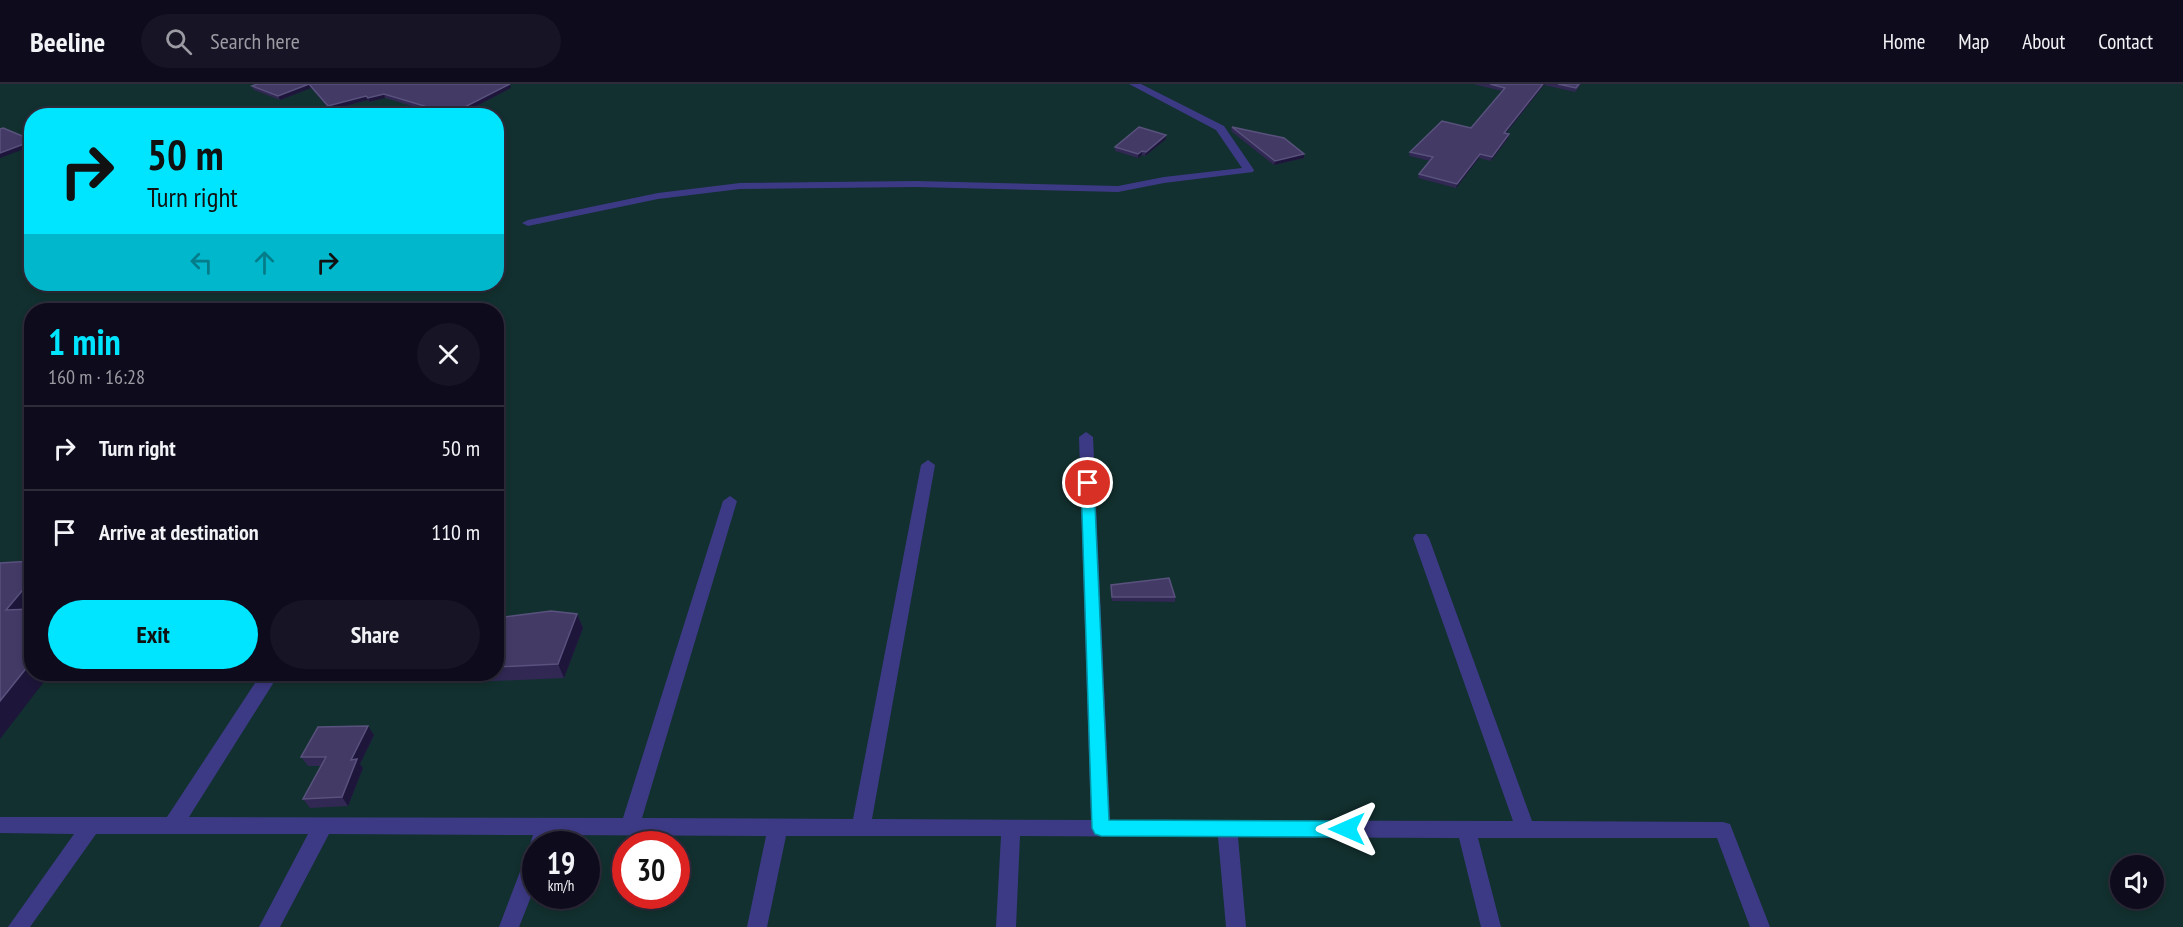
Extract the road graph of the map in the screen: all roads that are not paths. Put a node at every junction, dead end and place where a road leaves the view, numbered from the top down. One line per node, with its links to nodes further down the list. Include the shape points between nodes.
1 (1134, 84): 2 (street, via 1220,128 1249,170 1118,189 915,184 740,186 658,196)
2 (528, 223)
3 (1086, 437): 16 (street)
4 (928, 465): 14 (street)
5 (729, 501): 12 (street)
6 (1421, 538): 19 (street)
7 (266, 681): 10 (street)
8 (0, 825): 9 (street)
9 (91, 825): 10 (street); 23 (street)
10 (173, 825): 11 (street)
11 (323, 826): 21 (street); 24 (street)
12 (630, 827): 13 (street); 20 (street)
13 (778, 827): 14 (street); 26 (street)
14 (861, 827): 15 (street)
15 (1011, 828): 16 (street); 27 (street)
16 (1101, 828): 17 (street)
17 (1227, 828): 18 (street); 28 (street)
18 (1466, 829): 19 (street); 29 (street)
19 (1526, 829): 30 (street, via 1723,830)
20 (586, 831)
21 (522, 834)
22 (522, 893): 25 (street)
23 (18, 927)
24 (269, 927)
25 (509, 927)
26 (757, 927)
27 (1006, 927)
28 (1236, 927)
29 (1491, 927)
30 (1760, 927)

